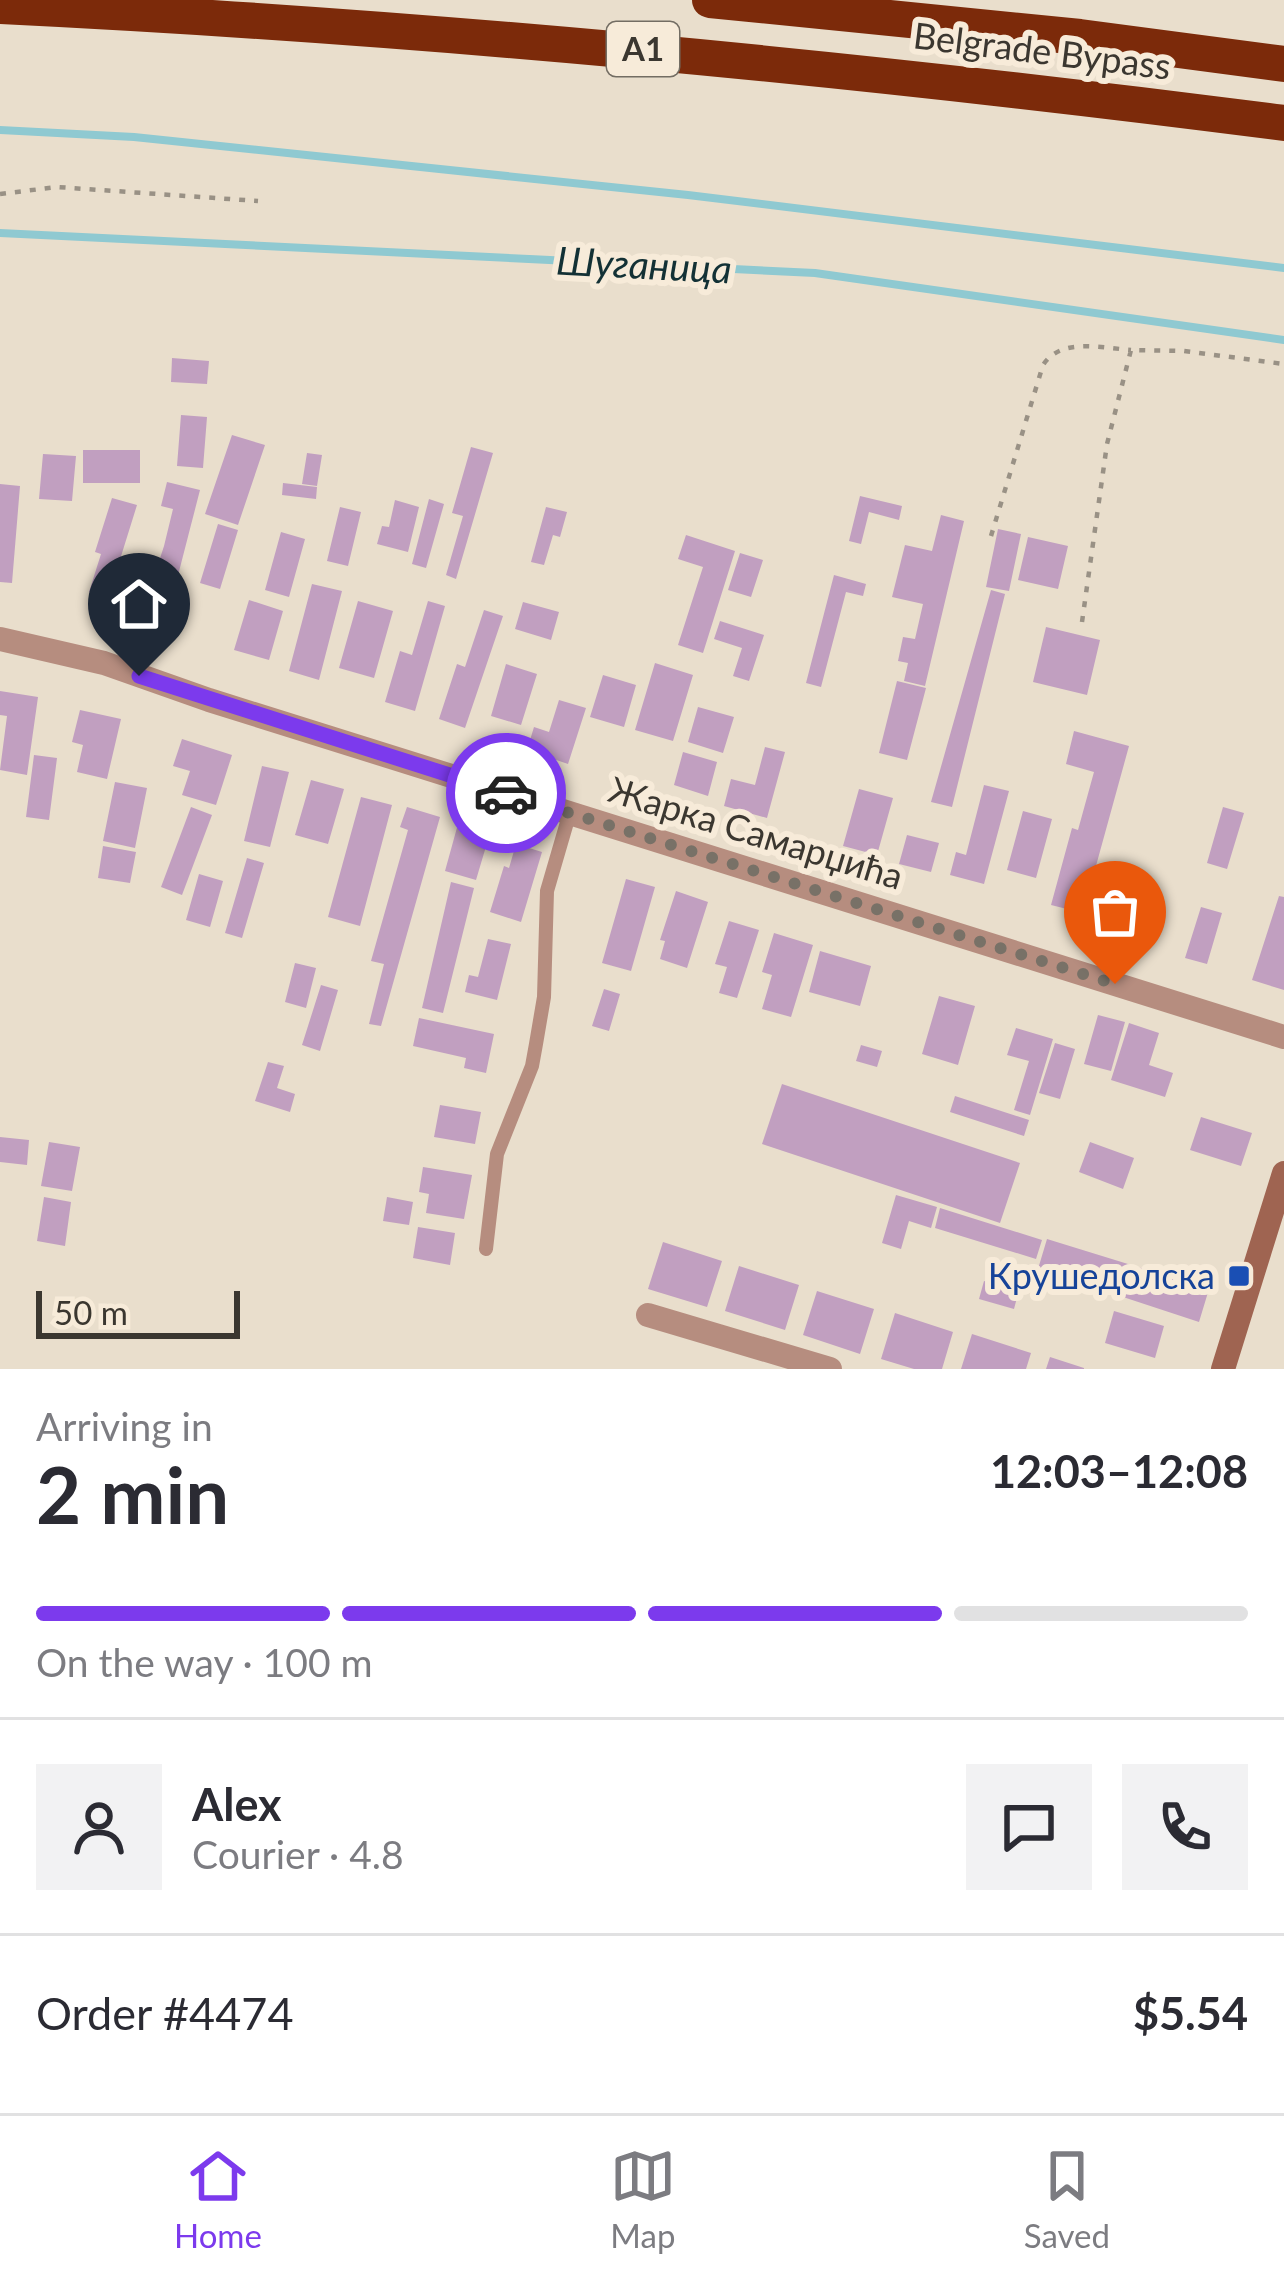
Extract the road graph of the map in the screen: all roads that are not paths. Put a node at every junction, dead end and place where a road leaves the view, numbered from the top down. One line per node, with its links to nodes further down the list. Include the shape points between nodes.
1 (710, 0): 3 (highway, Belgrade Bypass / A1)
2 (0, 6): 4 (highway, Belgrade Bypass / A1, via 647,50)
3 (1284, 64)
4 (1284, 123)
5 (0, 639): 6 (street, Жарка Самарџића, via 104,663)
6 (570, 812): 7 (street, Жарка Самарџића); 9 (lane, via 547,891 544,997 532,1066 497,1154)
7 (1284, 1037)
8 (1284, 1172): 12 (main road)
9 (486, 1249)
10 (648, 1315): 11 (street)
11 (830, 1369)
12 (1223, 1369)

